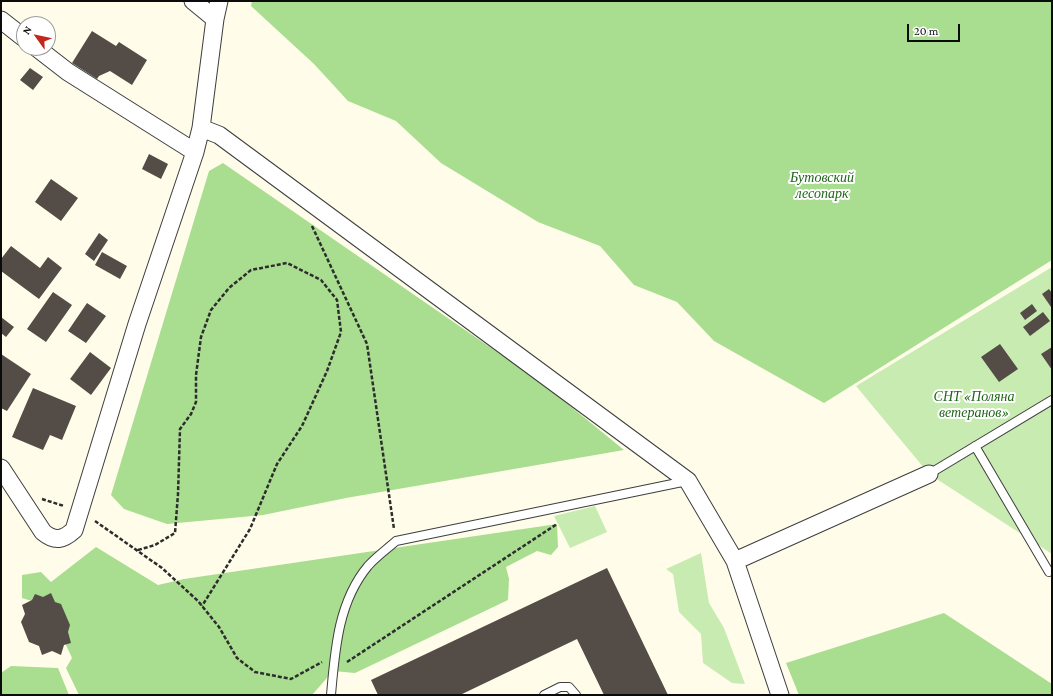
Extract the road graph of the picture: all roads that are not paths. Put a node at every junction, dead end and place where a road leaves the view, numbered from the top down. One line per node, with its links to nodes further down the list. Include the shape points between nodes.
1 (193, 1): 3 (street)
2 (219, 1): 3 (street)
3 (215, 19): 7 (street)
4 (1, 20): 5 (street)
5 (16, 32)
6 (47, 56): 8 (street, via 68,72)
7 (201, 128): 8 (street); 13 (street, via 219,135)
8 (195, 152): 11 (street, via 137,324 74,530 65,538 50,538 43,532)
9 (1052, 400): 10 (lane)
10 (975, 446): 12 (lane); 15 (lane)
11 (1, 468)
12 (929, 474): 14 (street)
13 (688, 481): 14 (street); 16 (lane, via 396,541 369,566 356,584 339,625)
14 (735, 561): 19 (street)
15 (1049, 572)
16 (331, 695)
17 (544, 695): 18 (lane, via 560,687 569,687)
18 (576, 695)
19 (780, 695)

